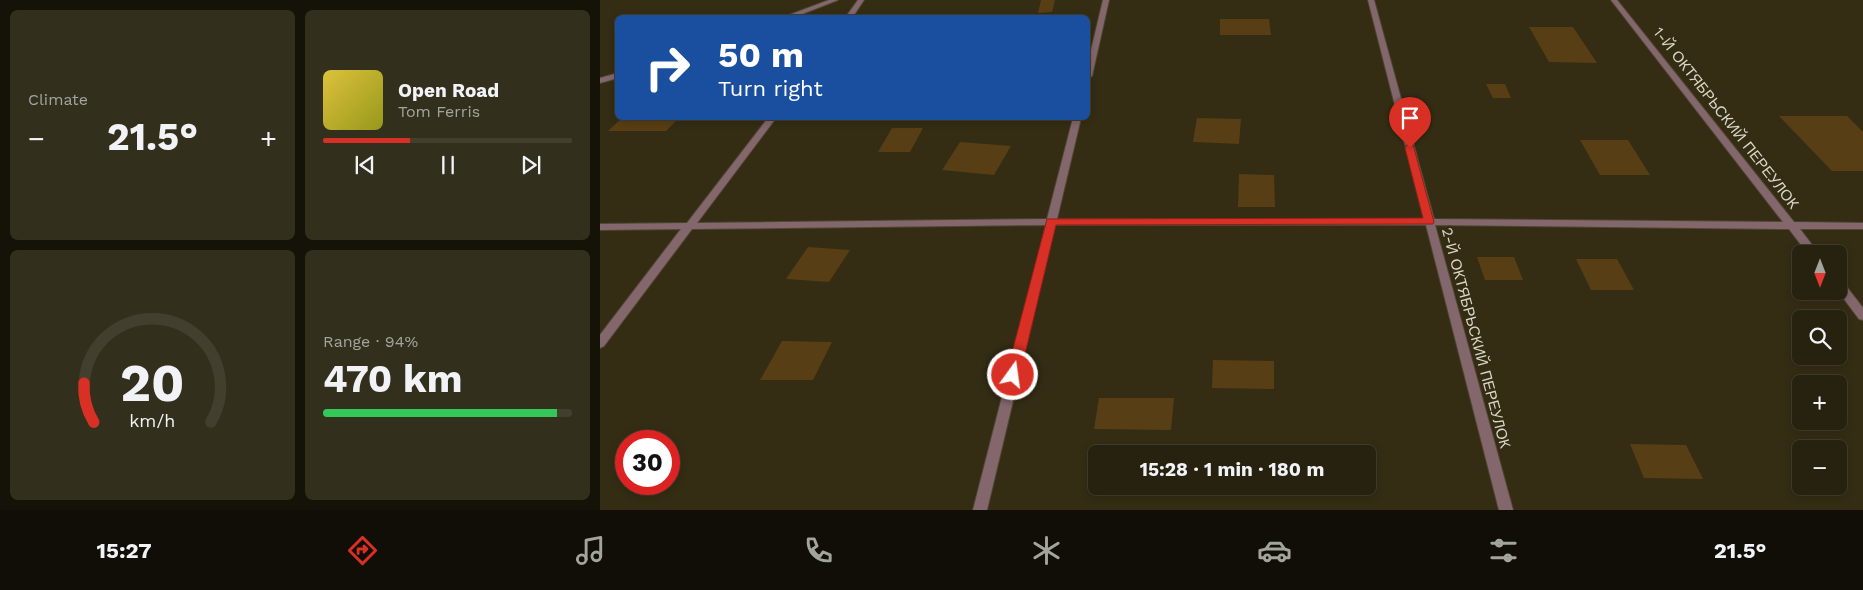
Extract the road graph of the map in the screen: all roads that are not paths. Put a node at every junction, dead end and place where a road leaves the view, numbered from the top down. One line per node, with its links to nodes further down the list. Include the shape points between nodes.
1 (835, 0): 6 (street)
2 (861, 0): 7 (street)
3 (1106, 0): 8 (street)
4 (1371, 0): 14 (street, 2-Й ОКТЯБРЬСКИЙ ПЕРЕУЛОК)
5 (1614, 0): 16 (street, 1-Й ОКТЯБРЬСКИЙ ПЕРЕУЛОК)
6 (792, 15)
7 (850, 15)
8 (1090, 68)
9 (615, 76): 10 (street)
10 (600, 81)
11 (770, 120): 15 (street)
12 (1076, 120): 13 (street)
13 (1051, 222): 14 (street); 15 (street); 23 (street)
14 (1429, 222): 16 (street); 24 (street, 2-Й ОКТЯБРЬСКИЙ ПЕРЕУЛОК)
15 (690, 226): 18 (street); 22 (street)
16 (1792, 226): 17 (street); 19 (street, 1-Й ОКТЯБРЬСКИЙ ПЕРЕУЛОК)
17 (1863, 226)
18 (600, 227)
19 (1807, 245)
20 (1848, 297): 21 (street)
21 (1863, 316)
22 (600, 343)
23 (980, 510)
24 (1506, 510)

